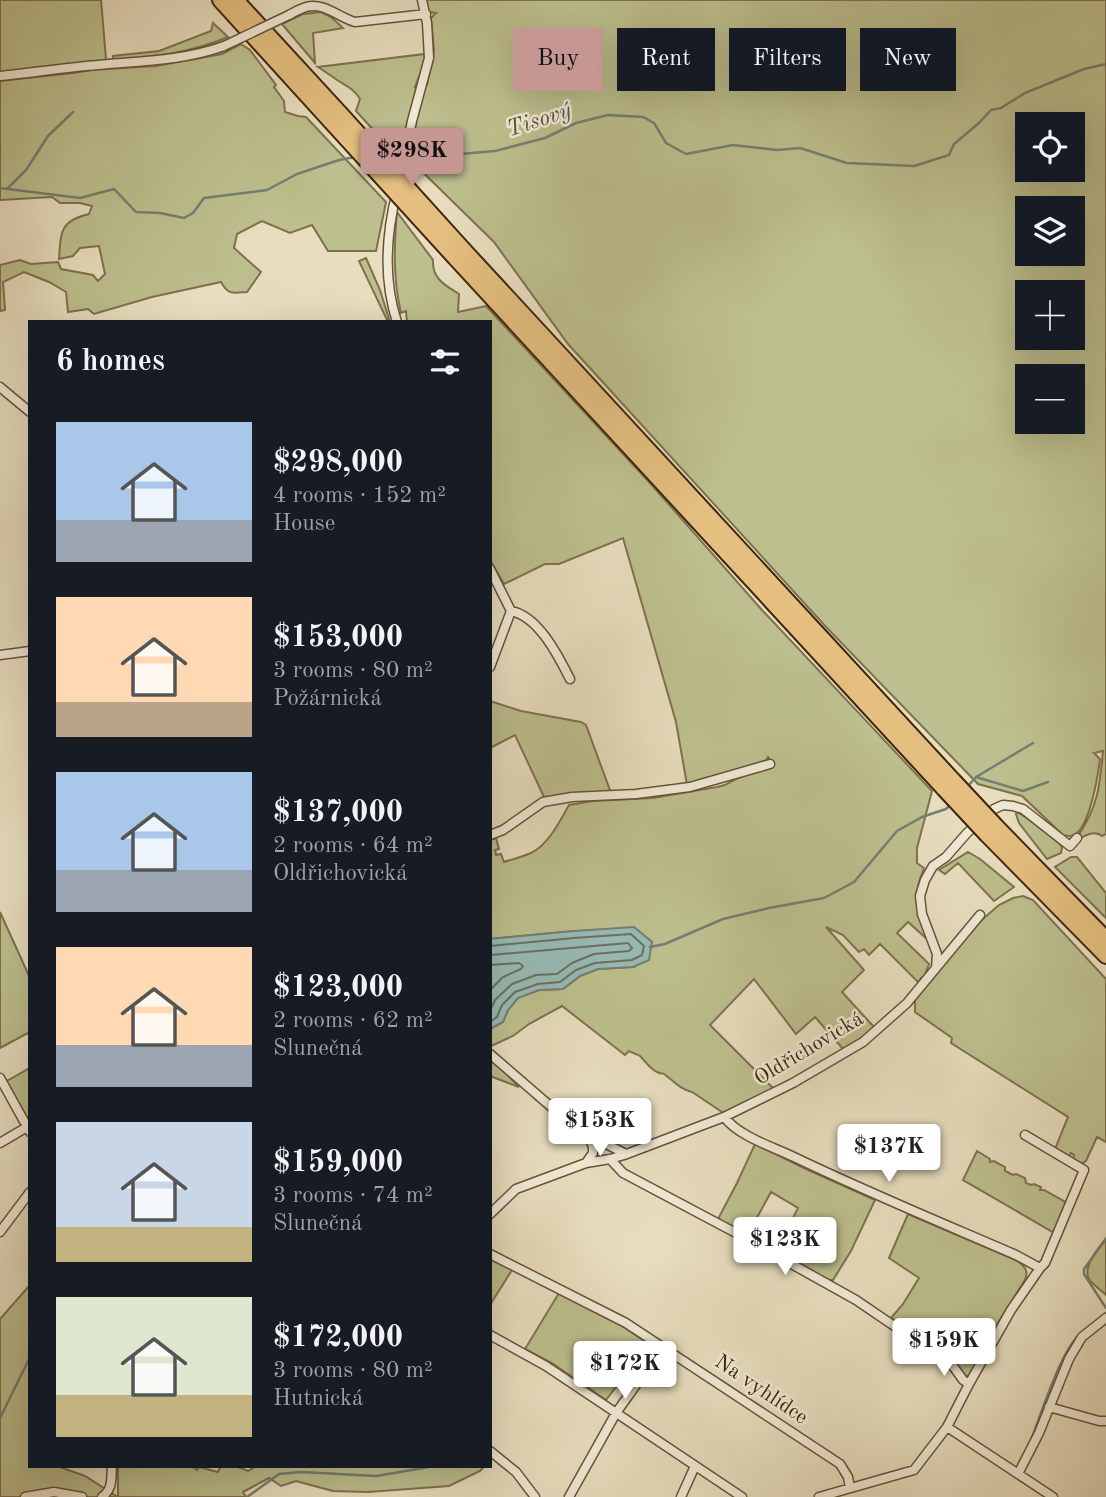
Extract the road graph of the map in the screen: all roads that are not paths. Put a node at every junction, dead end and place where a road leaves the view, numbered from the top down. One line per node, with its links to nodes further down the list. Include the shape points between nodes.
1 (220, 0): 6 (highway)
2 (236, 0): 6 (highway)
3 (422, 0): 4 (street)
4 (426, 14): 5 (street, bridge, via 355,22 326,8 306,7 210,51 150,62); 7 (street, via 429,58 388,237 388,281)
5 (0, 76)
6 (335, 118): 17 (highway, bridge)
7 (397, 320)
8 (0, 387): 9 (street)
9 (28, 410)
10 (492, 573): 11 (street)
11 (511, 611): 14 (street); 15 (street, via 525,615 552,645)
12 (28, 651): 13 (street)
13 (0, 655)
14 (492, 662)
15 (569, 679)
16 (770, 764): 18 (street, via 690,787 543,802)
17 (992, 831): 21 (highway); 22 (highway)
18 (492, 834)
19 (1077, 838): 23 (street, via 1070,846 1013,806 1003,805 984,817 933,866 920,896 937,954)
20 (980, 915): 23 (street, Oldřichovická)
21 (1106, 939)
22 (1106, 956)
23 (936, 968): 26 (street, Oldřichovická, via 863,1042)
24 (492, 1056): 28 (street)
25 (0, 1078): 27 (street)
26 (724, 1117): 31 (street, Oldřichovická); 38 (street, via 752,1137 821,1170)
27 (28, 1130): 30 (street)
28 (587, 1134): 31 (street); 33 (street, via 593,1153)
29 (1025, 1135): 38 (street, via 1084,1170)
30 (0, 1143)
31 (626, 1154): 32 (street, Oldřichovická)
32 (610, 1159): 33 (street, Oldřichovická); 42 (street, via 623,1173 856,1300 953,1366)
33 (586, 1163): 35 (street, Oldřichovická, via 516,1189)
34 (28, 1195): 36 (street)
35 (492, 1212)
36 (0, 1232)
37 (492, 1255): 41 (street, Na vyhlídce, via 626,1323)
38 (1040, 1268): 42 (street)
39 (1106, 1318): 43 (street, via 1082,1337)
40 (492, 1336): 44 (street)
41 (663, 1347): 44 (street); 51 (street, Na vyhlídce, via 840,1464)
42 (968, 1384): 46 (street)
43 (1049, 1407): 45 (street); 50 (street)
44 (616, 1413): 48 (street); 56 (street)
45 (1106, 1421)
46 (947, 1427): 50 (street); 51 (street, via 914,1470)
47 (492, 1453): 55 (street, via 516,1472)
48 (695, 1466): 57 (street); 58 (street)
49 (112, 1468): 54 (street, via 108,1492)
50 (1018, 1474): 60 (street)
51 (850, 1489): 59 (street)
52 (25, 1497): 53 (street, via 54,1492)
53 (82, 1497)
54 (102, 1497)
55 (535, 1497)
56 (569, 1497)
57 (681, 1497)
58 (742, 1497)
59 (819, 1497)
60 (1053, 1497)

